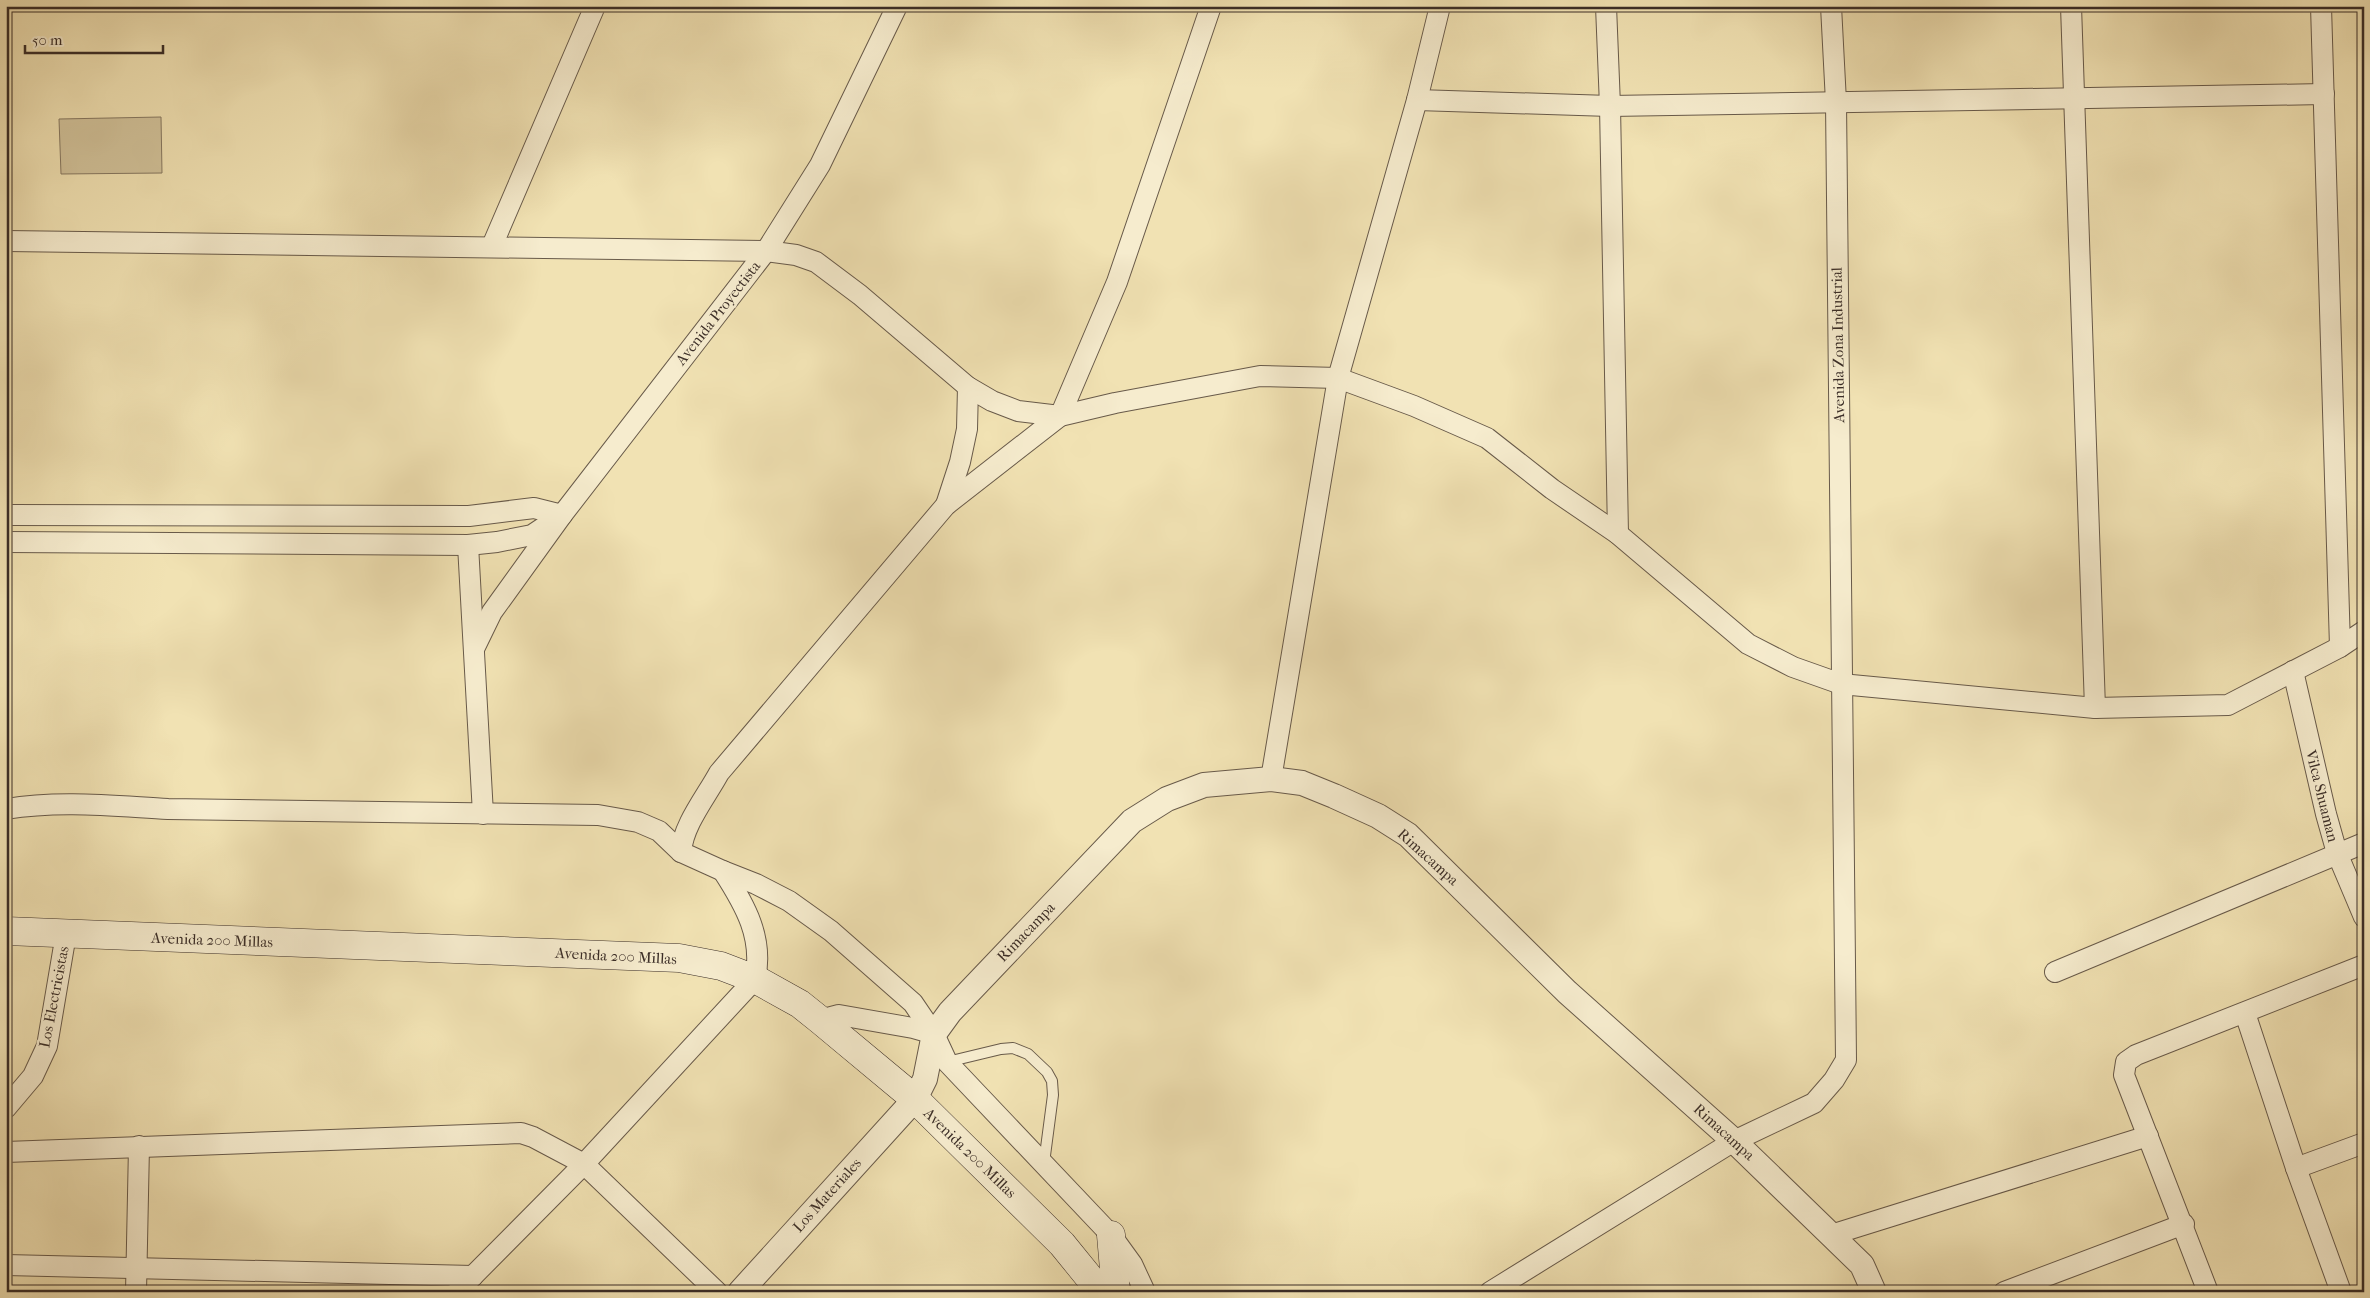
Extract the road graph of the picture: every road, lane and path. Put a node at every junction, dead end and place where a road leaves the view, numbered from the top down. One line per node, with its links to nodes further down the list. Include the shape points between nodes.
1 (595, 6): 15 (street)
2 (897, 6): 16 (street, Avenida Proyectista, via 820,165)
3 (1211, 6): 19 (street, via 1117,282)
4 (1440, 6): 11 (street)
5 (1606, 6): 13 (street)
6 (1831, 6): 12 (street, Avenida Zona Industrial)
7 (2071, 6): 10 (street)
8 (2320, 6): 9 (street)
9 (2324, 94): 10 (street); 27 (street)
10 (2076, 98): 12 (street); 31 (street)
11 (1417, 100): 13 (street); 17 (street)
12 (1836, 102): 13 (street); 30 (street, Avenida Zona Industrial)
13 (1610, 106): 23 (street)
14 (6, 241): 15 (street)
15 (492, 246): 16 (street)
16 (766, 251): 18 (street, via 796,255 816,262); 22 (street, Avenida Proyectista)
17 (1338, 378): 19 (street, via 1260,376); 23 (street, via 1487,438 1552,489); 32 (street)
18 (968, 387): 19 (street, via 1018,411); 20 (street, via 967,429)
19 (1060, 416): 20 (street)
20 (946, 505): 36 (street, via 719,774 688,830)
21 (6, 515): 22 (street, via 469,516 534,508)
22 (562, 515): 25 (street, Avenida Proyectista, via 532,535); 28 (street, via 492,612)
23 (1618, 534): 30 (street, via 1748,644 1793,667)
24 (6, 542): 25 (street, Avenida Proyectista)
25 (468, 545): 28 (street)
26 (2364, 631): 27 (street)
27 (2340, 647): 29 (street)
28 (474, 649): 34 (street)
29 (2293, 671): 31 (street, via 2228,705); 37 (street, Vilca Shuaman)
30 (1841, 684): 31 (street); 52 (street, Avenida Zona Industrial, via 1846,1060 1814,1103)
31 (2095, 708)
32 (1271, 779): 47 (street, Rimacampa, via 1204,785 1167,799 1132,821 957,1003); 52 (street, Rimacampa, via 1302,783 1334,796 1378,816 1408,835 1567,992)
33 (6, 809): 34 (street, via 76,803 168,809)
34 (484, 814): 36 (street, via 598,815 638,822 659,831)
35 (2364, 843): 37 (street)
36 (681, 852): 38 (street)
37 (2337, 853): 39 (street, Vilca Shuaman); 43 (street)
38 (723, 872): 44 (street, via 749,917 759,961); 47 (street, via 789,900 831,931 913,1003)
39 (2364, 917)
40 (6, 931): 41 (main road, Avenida 200 Millas)
41 (66, 934): 44 (main road, Avenida 200 Millas, via 679,958 721,966); 50 (street, Los Electricistas, via 47,1046 33,1076)
42 (2364, 965): 45 (street)
43 (2055, 972)
44 (755, 979): 46 (main road, Avenida 200 Millas, via 800,1004); 56 (street)
45 (2245, 1013): 51 (street, via 2136,1055 2126,1062 2124,1075); 58 (street)
46 (820, 1020): 47 (street, via 839,1015); 49 (main road, Avenida 200 Millas)
47 (934, 1034): 48 (street); 49 (street, Rimacampa, via 925,1079)
48 (947, 1062): 57 (street); 57 (lane, via 1013,1048 1028,1054 1047,1072 1052,1081 1053,1095)
49 (915, 1098): 65 (main road, Avenida 200 Millas, via 1062,1244); 69 (street, Los Materiales)
50 (6, 1108)
51 (2148, 1136): 59 (street); 61 (street)
52 (1734, 1141): 61 (street, Rimacampa); 71 (street, Avenida Zona Industrial)
53 (2364, 1143): 58 (street)
54 (139, 1146): 55 (street); 56 (street, via 521,1133); 63 (street)
55 (6, 1152)
56 (584, 1164): 64 (street); 68 (street)
57 (1044, 1164): 60 (street)
58 (2296, 1168): 75 (street)
59 (2184, 1224): 73 (street); 74 (street)
60 (1111, 1235): 65 (main road); 70 (street, via 1132,1264)
61 (1831, 1235): 72 (street, Rimacampa, via 1862,1265)
62 (6, 1265): 63 (street)
63 (137, 1268): 64 (street); 66 (street)
64 (473, 1276): 67 (street)
65 (1099, 1290)
66 (136, 1292)
67 (457, 1292)
68 (717, 1292)
69 (740, 1292)
70 (1145, 1292)
71 (1490, 1292)
72 (1874, 1292)
73 (2004, 1292)
74 (2208, 1292)
75 (2341, 1292)

